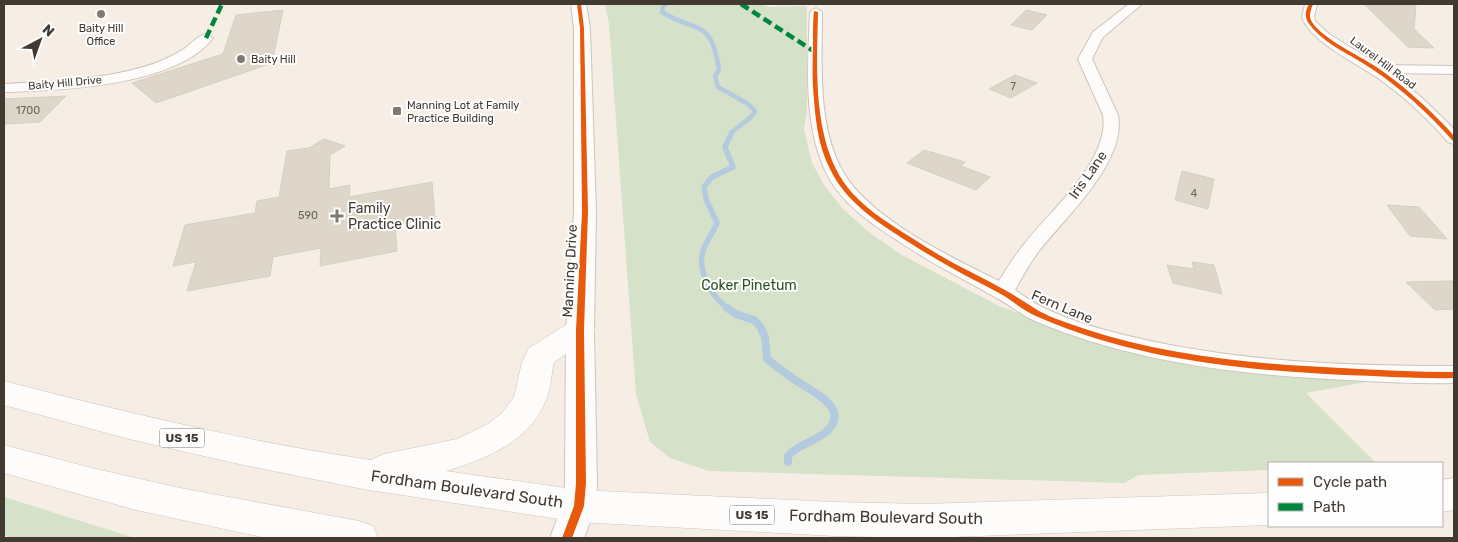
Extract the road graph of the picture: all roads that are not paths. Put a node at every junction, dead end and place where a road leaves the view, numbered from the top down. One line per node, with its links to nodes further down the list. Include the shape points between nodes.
1 (580, 4): 11 (street, Manning Drive, via 585,212)
2 (1136, 4): 10 (street, Iris Lane, via 1098,35 1085,60 1109,111 1112,124 1106,150 1085,182 1030,249)
3 (1311, 4): 6 (street, Laurel Hill Road, via 1307,12 1311,24 1318,31)
4 (816, 12): 10 (street, Fern Lane, via 817,115 827,155 843,186 874,215 951,266)
5 (206, 38): 8 (street, Baity Hill Drive, via 176,59 125,76 84,83)
6 (1376, 69): 7 (street); 9 (street, Laurel Hill Road)
7 (1454, 70)
8 (4, 88)
9 (1454, 139)
10 (1002, 292): 12 (street, Fern Lane, via 1039,314 1127,345 1210,360 1304,370)
11 (580, 330): 15 (highway, via 540,356 528,404 504,430 446,457); 17 (street, Manning Drive, via 582,460)
12 (1454, 375)
13 (4, 393): 15 (highway, Fordham Boulevard South / US 15, via 129,426)
14 (4, 458): 18 (highway, via 119,490)
15 (363, 474): 17 (highway, Fordham Boulevard South / US 15)
16 (1268, 509): 17 (highway, Fordham Boulevard South / US 15, via 924,521)
17 (573, 522)
18 (359, 538)

